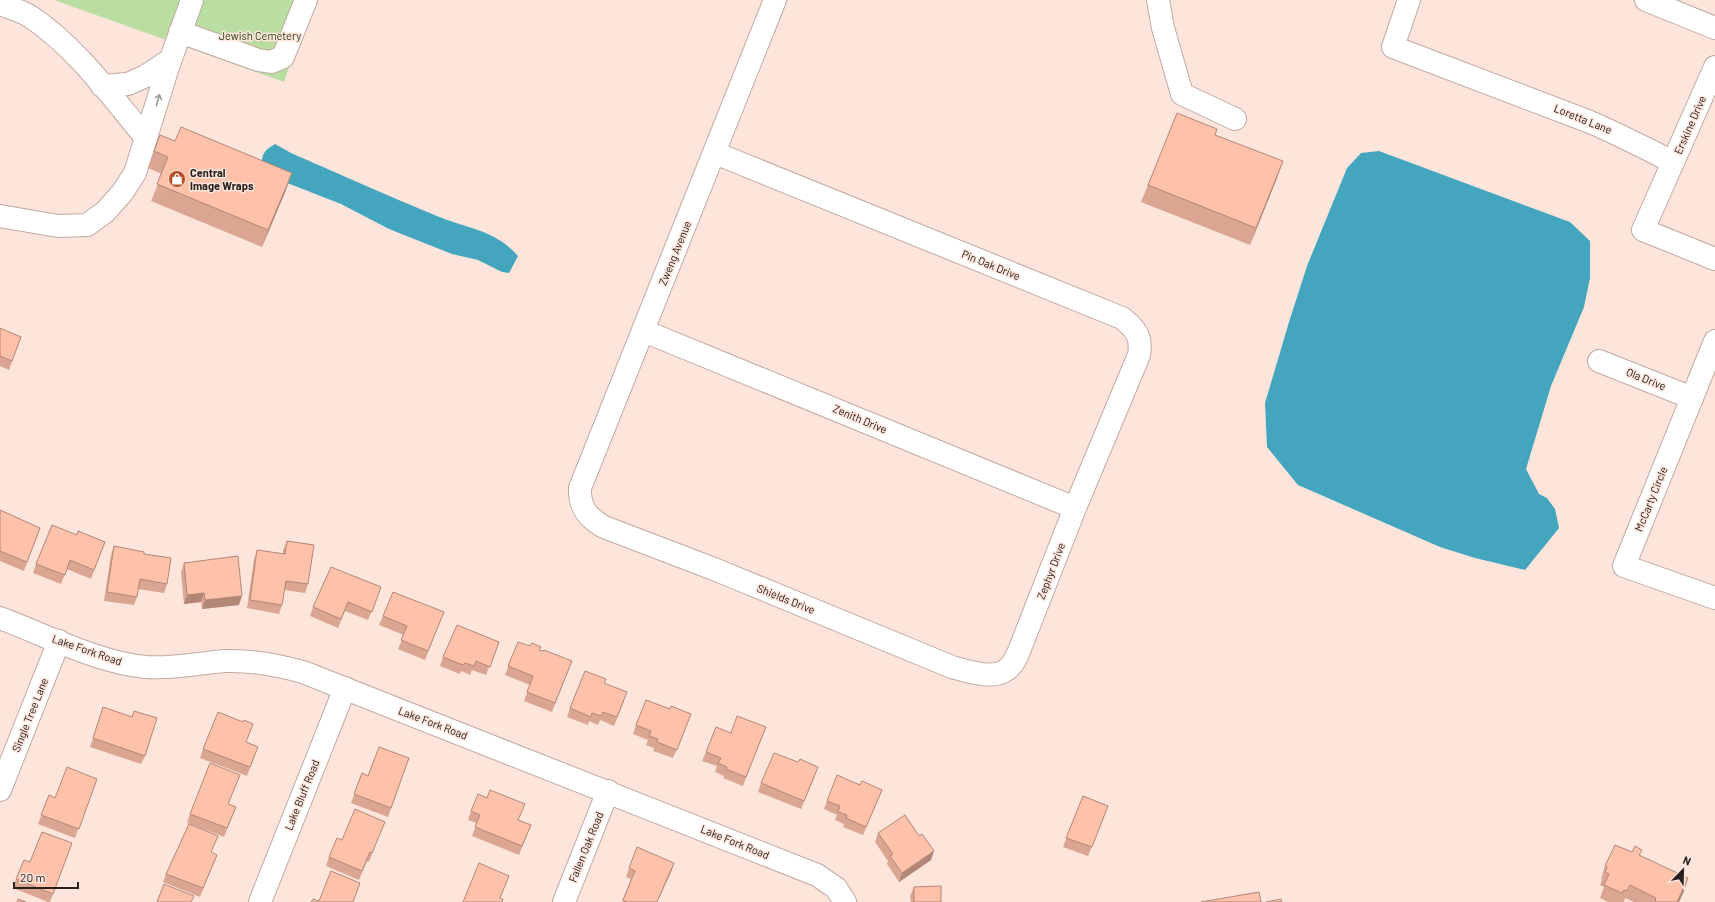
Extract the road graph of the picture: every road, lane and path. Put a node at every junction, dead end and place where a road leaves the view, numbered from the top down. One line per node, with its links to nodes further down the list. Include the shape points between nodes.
1 (192, 0): 9 (street)
2 (306, 0): 9 (street, via 283,57 271,62 258,60)
3 (775, 0): 15 (street, Zweng Avenue)
4 (1158, 0): 13 (street, via 1163,28 1182,94)
5 (1409, 0): 16 (street, Loretta Lane, via 1393,47 1622,135)
6 (1646, 0): 8 (street)
7 (0, 4): 12 (street, via 35,20 82,62)
8 (1715, 28)
9 (180, 32): 10 (street)
10 (170, 60): 12 (street, via 128,84); 14 (street, one-way to 10)
11 (1715, 67): 16 (street, Erskine Drive)
12 (102, 86): 14 (street)
13 (1235, 119)
14 (146, 138): 17 (street, via 135,173 122,193 105,212 87,225 58,226)
15 (715, 153): 19 (street, Zweng Avenue); 23 (street, Pin Oak Drive, via 1122,318 1137,333 1139,355)
16 (1673, 162): 18 (street, via 1643,230)
17 (0, 216)
18 (1715, 259)
19 (644, 330): 24 (street, Zweng Avenue, via 580,488); 25 (street, Zenith Drive)
20 (1715, 341): 22 (street, McCarty Circle)
21 (1599, 360): 22 (street, Ola Drive)
22 (1692, 398): 26 (street, McCarty Circle, via 1624,566)
23 (1095, 460): 25 (street, Zephyr Drive)
24 (582, 506): 29 (street, Shields Drive, via 604,527 952,667 974,673)
25 (1075, 508): 29 (street, Zephyr Drive, via 1022,646 1006,670)
26 (1715, 598)
27 (0, 618): 28 (street, Lake Fork Road)
28 (59, 641): 30 (street, Lake Fork Road, via 106,659 147,667 240,661 272,664 303,672); 31 (street, Single Tree Lane)
29 (998, 674)
30 (345, 688): 32 (street, Lake Fork Road); 33 (street, Lake Bluff Road)
31 (0, 790)
32 (608, 792): 34 (street, Fallen Oak Road); 35 (street, Lake Fork Road, via 818,875 836,888)
33 (260, 902)
34 (564, 902)
35 (845, 902)

